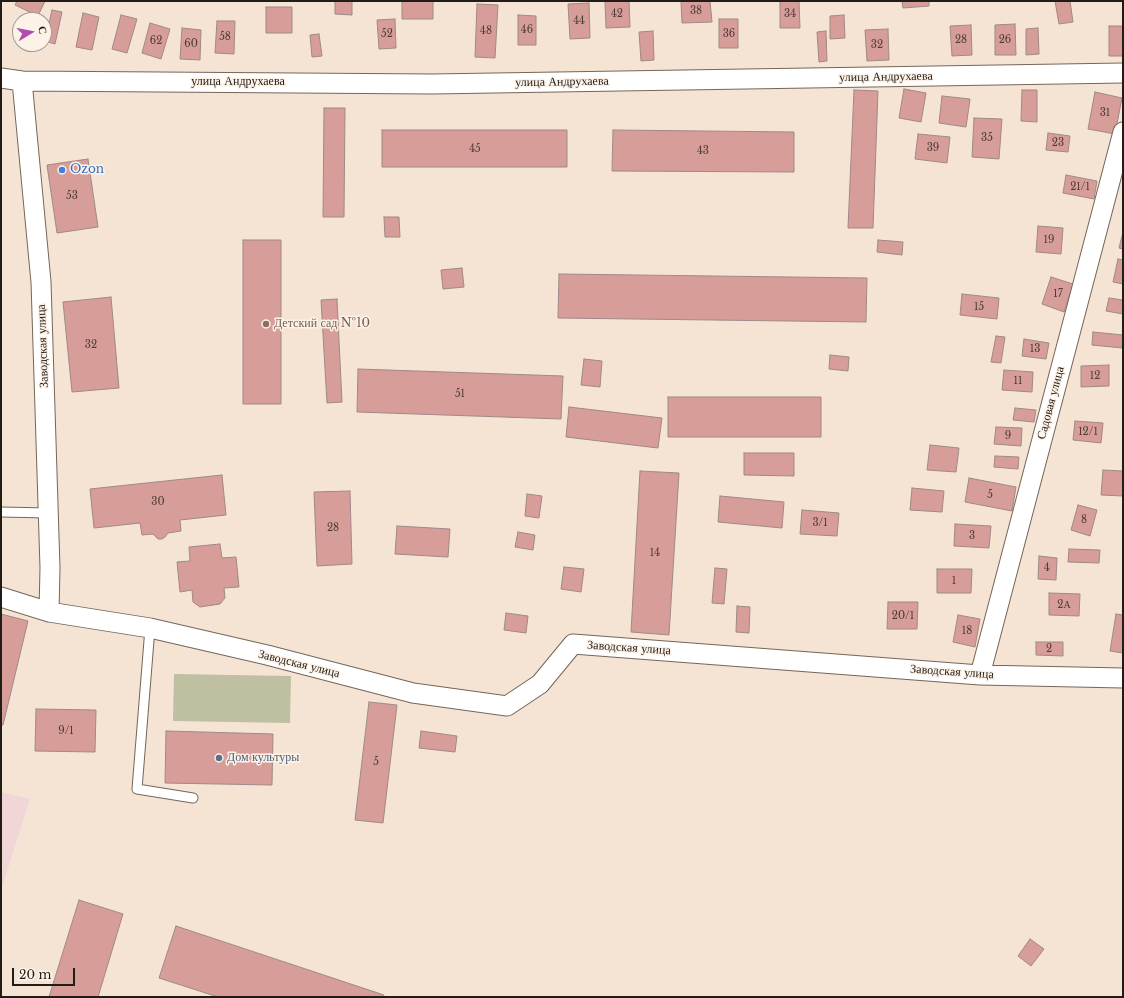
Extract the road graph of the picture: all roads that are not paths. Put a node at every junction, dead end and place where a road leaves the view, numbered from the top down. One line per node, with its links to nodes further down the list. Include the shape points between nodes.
1 (1123, 74): 3 (street, улица Андрухаева, via 432,84)
2 (1, 78): 3 (street, улица Андрухаева)
3 (22, 81): 6 (street, Заводская улица, via 41,282)
4 (1123, 132): 10 (street, Садовая улица)
5 (1, 512): 6 (lane)
6 (48, 513): 8 (street, Заводская улица)
7 (1, 597): 8 (street, Заводская улица)
8 (50, 612): 9 (street, Заводская улица)
9 (150, 628): 10 (street, Заводская улица, via 412,693 507,706 540,684 573,644); 12 (lane, via 137,789)
10 (980, 675): 11 (street, Заводская улица)
11 (1123, 678)
12 (193, 798)

